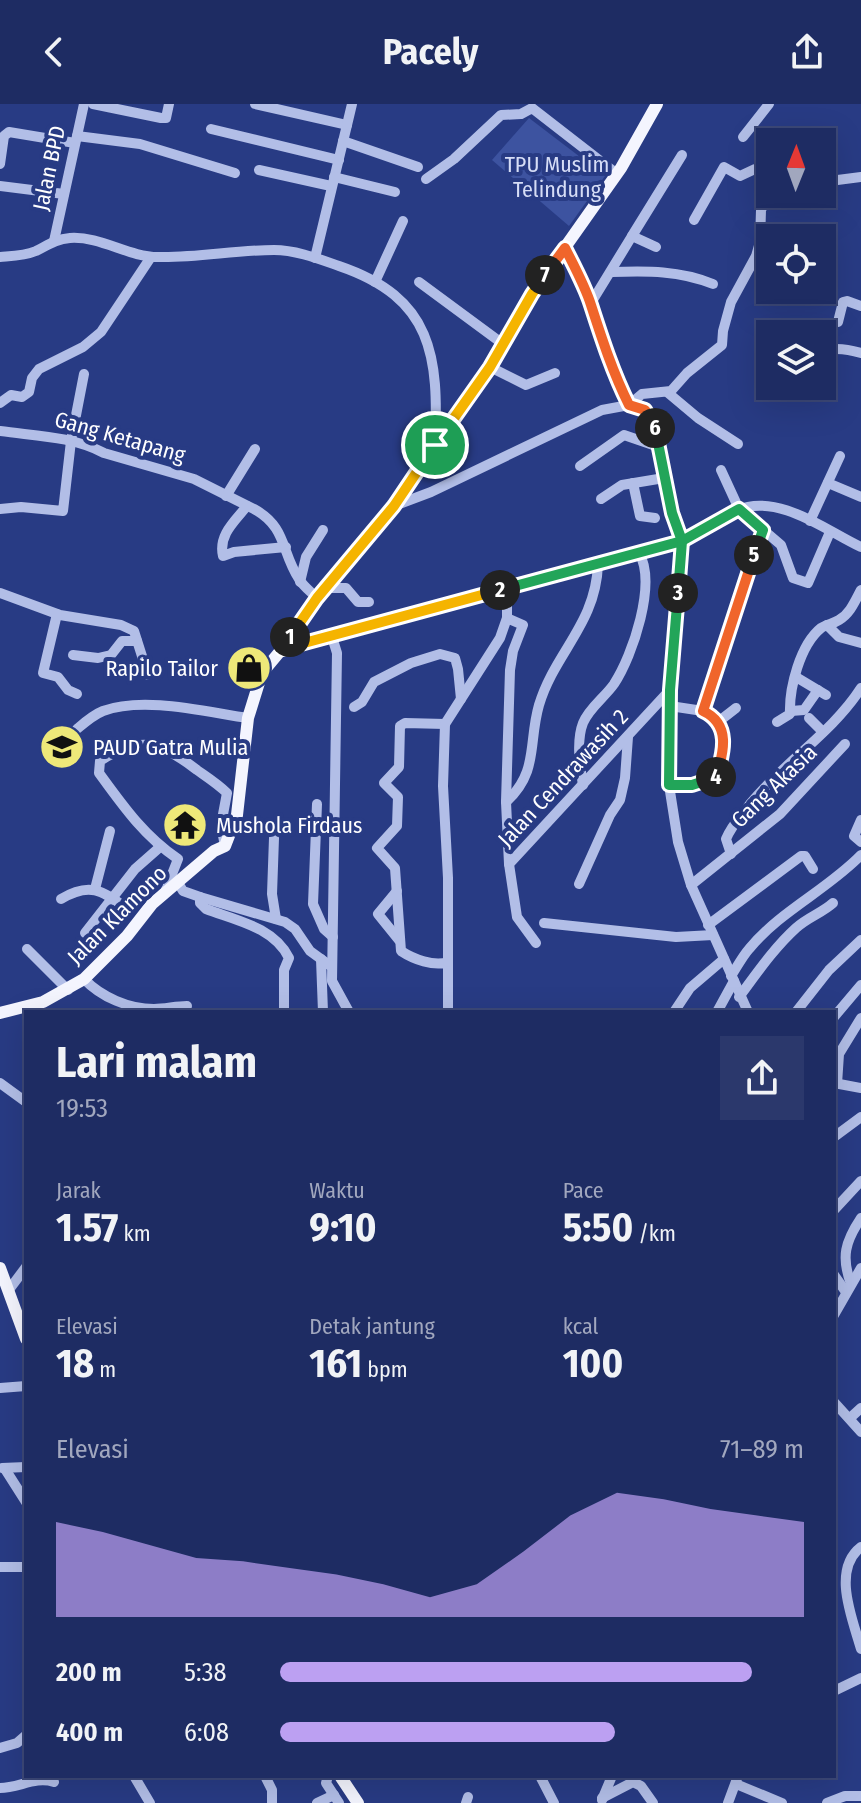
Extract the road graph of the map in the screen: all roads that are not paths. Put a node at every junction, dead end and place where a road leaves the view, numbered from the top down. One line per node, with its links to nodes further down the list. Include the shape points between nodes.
1 (84, 104): 12 (street, Jalan BPD)
2 (93, 104): 3 (street, via 166,118)
3 (169, 104)
4 (255, 104): 9 (street)
5 (352, 104): 9 (street)
6 (657, 104): 21 (main road)
7 (769, 104): 11 (street)
8 (532, 105): 21 (street); 23 (street, via 521,114 501,115)
9 (347, 125): 13 (street)
10 (211, 129): 15 (street)
11 (743, 137)
12 (76, 140): 16 (street, via 9,132); 20 (street, via 140,144); 28 (street, Jalan BPD)
13 (343, 141): 15 (street); 17 (street)
14 (682, 155): 32 (street)
15 (339, 160): 25 (street)
16 (0, 164)
17 (418, 167)
18 (259, 170): 25 (street)
19 (756, 170): 30 (street, via 740,176 724,167)
20 (235, 173)
21 (617, 174): 35 (main road)
22 (861, 177): 24 (street)
23 (426, 179)
24 (836, 180)
25 (332, 182): 27 (street); 38 (street)
26 (0, 186): 28 (street)
27 (395, 192)
28 (64, 194): 33 (street, Jalan BPD)
29 (762, 208): 52 (street, via 756,256 731,302 720,348)
30 (694, 220)
31 (403, 221): 40 (street)
32 (632, 236): 34 (street); 39 (street)
33 (54, 241): 36 (street, via 26,254); 37 (street, via 101,241)
34 (656, 247)
35 (565, 248): 43 (street); 46 (main road)
36 (0, 257)
37 (151, 257): 38 (street, via 276,250); 53 (street, via 101,332 39,369 22,397 11,395)
38 (315, 258): 40 (street)
39 (611, 272): 42 (street, via 671,272); 43 (street)
40 (375, 282): 58 (street, via 411,309 426,335 437,406)
41 (419, 282): 46 (street)
42 (713, 284)
43 (591, 303): 54 (street)
44 (861, 306): 45 (street, via 843,302)
45 (838, 322)
46 (503, 344): 49 (main road)
47 (836, 349): 48 (street)
48 (861, 353)
49 (490, 367): 50 (street, via 526,385); 58 (main road)
50 (555, 373)
51 (84, 374): 56 (street)
52 (667, 392): 54 (street, via 642,394); 57 (street)
53 (0, 403)
54 (629, 405): 59 (street, via 645,410 654,422); 71 (street, via 602,410)
55 (0, 431): 56 (street, Gang Ketapang)
56 (71, 441): 67 (street, Gang Ketapang, via 194,479); 72 (street, via 62,512)
57 (738, 444)
58 (435, 445): 71 (main road)
59 (659, 447): 62 (street, via 624,435); 64 (street)
60 (255, 449): 67 (street)
61 (840, 456): 66 (street)
62 (580, 466)
63 (721, 470): 73 (street)
64 (664, 478): 65 (street); 79 (street)
65 (633, 483): 69 (street); 74 (street, via 640,516)
66 (828, 483): 68 (street); 75 (street)
67 (226, 496): 70 (street, Gang Ketapang)
68 (861, 497)
69 (601, 499)
70 (247, 506): 80 (street, Gang Ketapang, via 274,525); 80 (street, via 223,537 223,556)
71 (394, 506): 88 (main road)
72 (0, 509)
73 (739, 509): 75 (street, via 761,506); 77 (street); 79 (street)
74 (655, 518)
75 (810, 521): 78 (street)
76 (323, 530): 84 (street, via 306,557)
77 (763, 530): 78 (street, via 781,545 793,578 806,584); 107 (street)
78 (830, 532): 81 (street)
79 (682, 541): 82 (street); 101 (street)
80 (286, 547): 84 (street, Gang Ketapang)
81 (861, 547)
82 (639, 553): 83 (street); 118 (street, via 646,574 643,602 626,659 584,720)
83 (598, 564): 85 (street); 120 (street, via 592,605 539,705 529,769)
84 (300, 582): 88 (street)
85 (499, 590): 91 (street); 93 (street)
86 (861, 590): 92 (street, via 849,612)
87 (0, 593): 90 (street)
88 (321, 593): 89 (street, via 344,587 358,602); 96 (main road)
89 (369, 602)
90 (57, 614): 94 (street, via 121,625 136,633); 102 (street, via 43,673 58,677)
91 (507, 618): 103 (street); 120 (street, via 523,625 510,670)
92 (827, 625): 95 (street, via 839,637); 99 (street, via 800,657)
93 (332, 637): 96 (street); 147 (street, via 337,653)
94 (137, 641): 97 (street, via 122,641 111,655 98,658); 98 (street)
95 (861, 643)
96 (282, 649): 109 (main road, via 262,673)
97 (73, 655)
98 (148, 675)
99 (796, 677): 108 (street); 108 (street, via 822,692 804,710)
100 (861, 688): 115 (street)
101 (670, 690): 104 (street); 116 (street, Jalan Cendrawasih 2)
102 (77, 694)
103 (461, 699): 105 (street, via 455,658 440,654 374,682); 113 (street)
104 (670, 706): 107 (street); 119 (street)
105 (354, 707)
106 (736, 708): 111 (street)
107 (703, 711): 111 (street)
108 (791, 711): 112 (street)
109 (248, 718): 114 (street, via 126,706 102,711); 126 (main road, via 237,815)
110 (809, 718): 115 (street)
111 (718, 722): 119 (street, via 725,745 715,778)
112 (777, 722)
113 (445, 724): 136 (street, via 400,726 399,767 384,783 398,797 397,826 377,848 395,868); 154 (street)
114 (77, 729)
115 (823, 732): 128 (street, via 735,822 726,839)
116 (628, 737): 118 (street, Jalan Cendrawasih 2); 133 (street, via 620,800)
117 (845, 744): 128 (street, Gang Akasia, via 780,814)
118 (583, 785): 130 (street, Jalan Cendrawasih 2)
119 (669, 785): 134 (street)
120 (506, 802): 130 (street)
121 (317, 804): 147 (street, via 313,904)
122 (861, 820): 125 (street, via 854,836)
123 (110, 831): 135 (street)
124 (274, 838): 143 (street)
125 (861, 842)
126 (225, 846): 127 (street, via 223,789 177,754 153,745 123,747 100,761 99,773); 132 (main road, Jalan Klamono)
127 (160, 847): 137 (street, via 178,859); 139 (street)
128 (731, 854): 134 (street, Gang Akasia)
129 (861, 855): 156 (street, via 749,949)
130 (509, 864): 150 (street, Jalan Cendrawasih 2, via 517,917)
131 (813, 869): 145 (street, via 801,856)
132 (177, 881): 137 (main road, Jalan Klamono); 138 (street, via 183,891)
133 (579, 884)
134 (691, 885): 145 (street)
135 (95, 889): 139 (street); 140 (street, via 79,889)
136 (397, 891): 148 (street); 148 (street, via 378,914)
137 (165, 893): 157 (main road, Jalan Klamono)
138 (200, 897): 143 (street); 162 (street, via 206,909 264,930 286,952)
139 (112, 898): 142 (street); 146 (street)
140 (61, 899)
141 (833, 903): 160 (street, via 797,927)
142 (126, 908)
143 (276, 919): 152 (street, via 295,929)
144 (544, 923): 145 (street, via 676,937)
145 (711, 930): 153 (street)
146 (85, 933)
147 (333, 937): 155 (street)
148 (399, 940): 154 (street, via 404,954 442,965)
149 (861, 940): 169 (street)
150 (536, 943)
151 (27, 949): 159 (street)
152 (321, 959): 155 (street); 163 (street)
153 (724, 959): 156 (street); 166 (street, via 690,988)
154 (448, 962): 165 (street)
155 (332, 967): 164 (street, via 333,986)
156 (733, 978): 160 (street); 167 (street)
157 (84, 979): 159 (main road, Jalan Klamono); 161 (street, via 117,1001 153,1009)
158 (861, 985): 171 (street)
159 (68, 990): 170 (main road, Jalan Klamono)
160 (739, 997): 168 (street)
161 (187, 1006)
162 (284, 1010)
163 (323, 1010)
164 (348, 1010)
165 (448, 1010)
166 (675, 1010)
167 (718, 1010)
168 (747, 1010)
169 (798, 1010)
170 (0, 1013)
171 (836, 1015)
172 (861, 1018): 174 (street, via 839,1054)
173 (0, 1083): 176 (street)
174 (836, 1085): 175 (street)
175 (861, 1088)
176 (24, 1101)
177 (861, 1117): 178 (street)
178 (836, 1136)
179 (861, 1181): 180 (street)
180 (836, 1208)
181 (861, 1218): 186 (street, via 844,1259)
182 (0, 1268): 187 (main road)
183 (861, 1268): 186 (street)
184 (24, 1269): 187 (street)
185 (836, 1277): 186 (street)
186 (848, 1288): 188 (street)
187 (5, 1289): 189 (main road)
188 (836, 1311)
189 (24, 1334)
190 (24, 1386): 191 (street)
191 (0, 1388)
192 (836, 1404): 194 (street)
193 (861, 1408): 194 (street)
194 (850, 1418): 195 (street)
195 (861, 1432)
196 (24, 1467): 197 (street)
197 (3, 1468): 198 (street)
198 (24, 1499)
199 (861, 1547): 202 (street, via 850,1561 847,1586)
200 (0, 1567): 201 (street)
201 (24, 1567)
202 (861, 1649)
203 (861, 1678): 204 (street)
204 (836, 1690)
205 (24, 1737): 206 (street)
206 (0, 1748)
207 (135, 1778): 219 (street)
208 (266, 1778): 220 (street)
209 (327, 1778): 217 (street)
210 (341, 1778): 222 (main road)
211 (541, 1778): 223 (street)
212 (611, 1778): 218 (street)
213 (737, 1780): 225 (street); 226 (street)
214 (54, 1782): 215 (street)
215 (0, 1788)
216 (861, 1796): 227 (street)
217 (336, 1799): 221 (street)
218 (601, 1801): 224 (street, via 633,1782)
219 (150, 1803)
220 (272, 1803)
221 (317, 1803)
222 (358, 1803)
223 (554, 1803)
224 (653, 1803)
225 (728, 1803)
226 (782, 1803)
227 (827, 1803)

